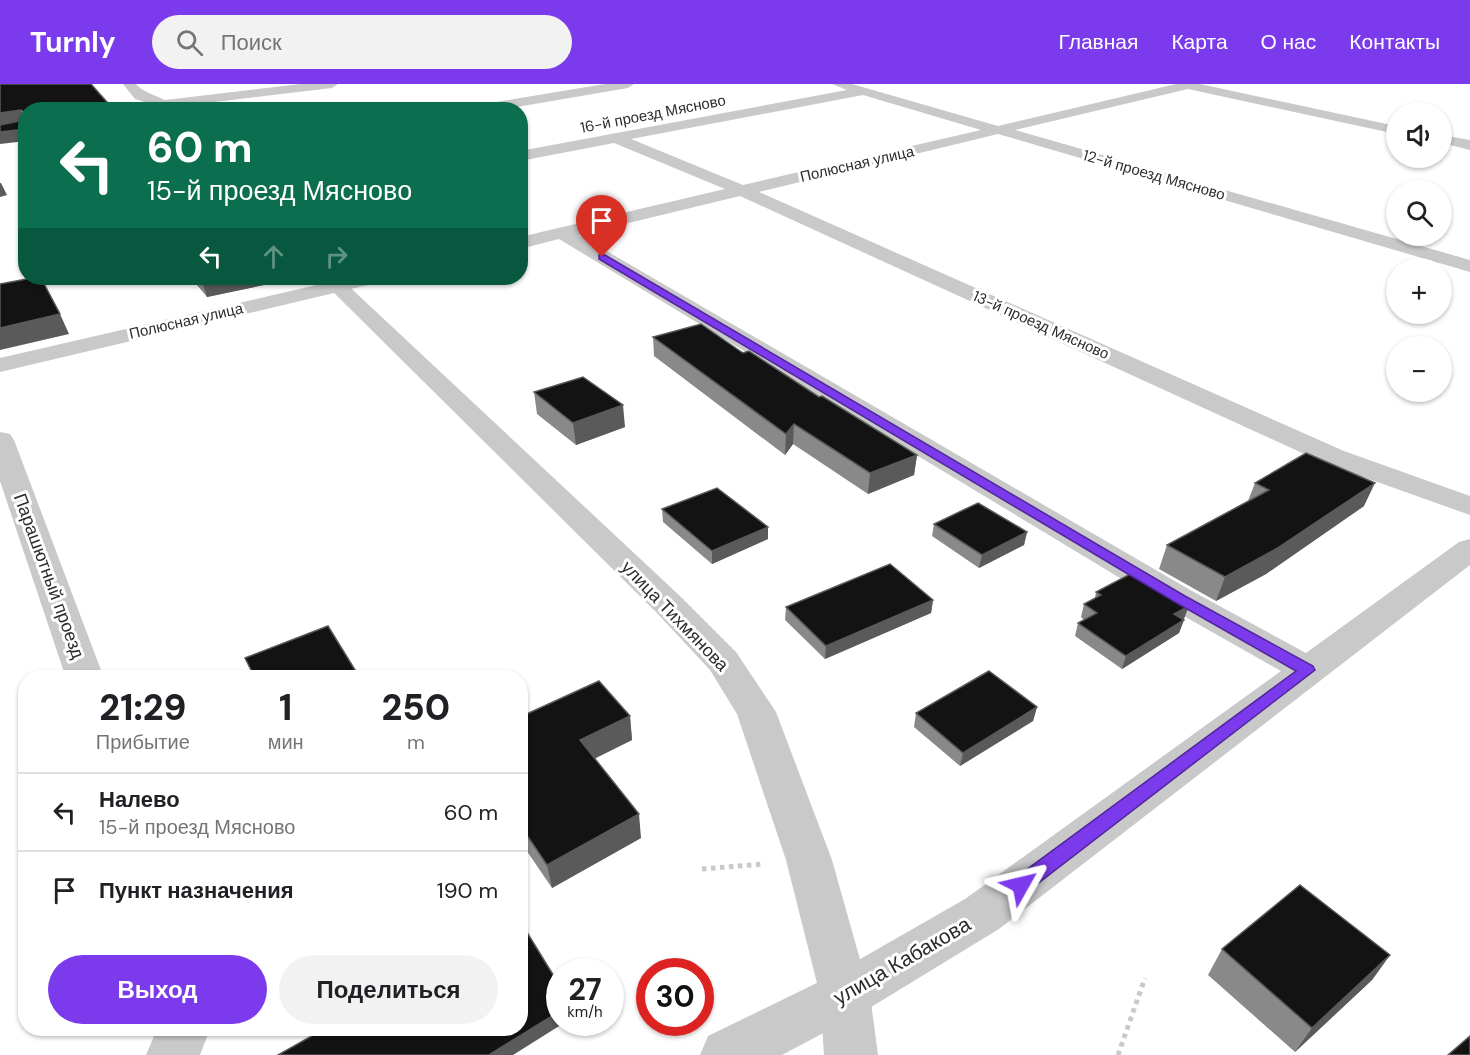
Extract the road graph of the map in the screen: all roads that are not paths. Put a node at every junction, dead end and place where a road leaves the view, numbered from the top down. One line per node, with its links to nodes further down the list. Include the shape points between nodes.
1 (129, 84): 8 (street)
2 (332, 84): 9 (street)
3 (628, 84): 10 (street)
4 (838, 84): 7 (street, 12-й проезд Мясново)
5 (898, 84): 7 (street, 16-й проезд Мясново)
6 (1188, 84): 11 (street); 12 (street, Полюсная улица)
7 (863, 91): 12 (street, 12-й проезд Мясново); 13 (street, 16-й проезд Мясново)
8 (135, 102)
9 (198, 102)
10 (520, 102)
11 (1386, 128)
12 (1001, 131): 17 (street, Полюсная улица); 20 (street, 12-й проезд Мясново)
13 (615, 138): 16 (street, 16-й проезд Мясново); 17 (street, 13-й проезд Мясново)
14 (1452, 141): 15 (street)
15 (1470, 145)
16 (528, 154)
17 (743, 191): 18 (street, Полюсная улица); 25 (street, 13-й проезд Мясново, via 1335,457)
18 (561, 233): 19 (street, Полюсная улица); 28 (street, via 1180,599)
19 (528, 241)
20 (1470, 266)
21 (321, 285): 23 (street, Полюсная улица)
22 (336, 285): 29 (street, улица Тихмянова, via 723,661 756,712 809,860)
23 (0, 365)
24 (0, 440): 27 (street, Парашютный проезд)
25 (1470, 506)
26 (1470, 549): 28 (street, улица Кабакова)
27 (82, 670)
28 (1308, 670): 29 (street, улица Кабакова, via 982,914)
29 (845, 995): 32 (street, улица Кабакова); 33 (street, улица Тихмянова)
30 (181, 1036): 31 (street)
31 (173, 1055)
32 (727, 1055)
33 (851, 1055)

